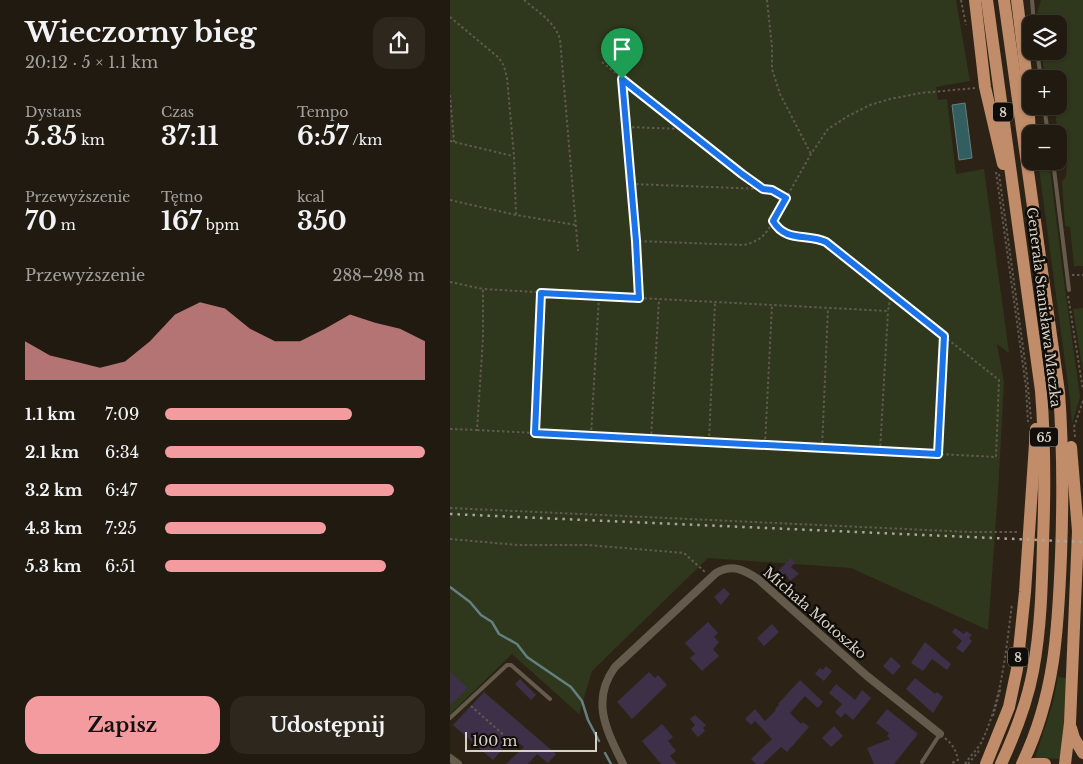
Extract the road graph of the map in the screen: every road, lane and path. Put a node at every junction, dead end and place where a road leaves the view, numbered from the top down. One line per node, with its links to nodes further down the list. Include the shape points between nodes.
1 (524, 0): 32 (path, via 551,22 560,39)
2 (767, 0): 21 (path, via 773,74)
3 (962, 0): 11 (path); 12 (path)
4 (975, 0): 15 (highway)
5 (987, 0): 31 (highway, Generała Stanisława Maczka / 8)
6 (1004, 0): 28 (highway, Generała Stanisława Maczka / 8)
7 (1017, 0): 28 (highway, via 1027,81)
8 (1032, 0): 9 (lane)
9 (1033, 15)
10 (450, 17): 22 (path, via 499,58 504,66)
11 (967, 27)
12 (970, 29)
13 (602, 62): 14 (path)
14 (622, 79): 17 (path); 18 (path)
15 (978, 88): 21 (path, via 921,94 870,105 828,129); 31 (highway)
16 (450, 95): 20 (path)
17 (626, 127): 18 (path); 24 (path)
18 (684, 129): 25 (path)
19 (450, 141): 20 (path)
20 (454, 142): 22 (path)
21 (810, 154): 26 (path)
22 (514, 156): 29 (path)
23 (1054, 170): 35 (lane)
24 (630, 184): 25 (path); 33 (path)
25 (763, 189): 26 (path)
26 (786, 198): 30 (path)
27 (450, 200): 29 (path)
28 (1032, 206): 51 (highway, Generała Stanisława Maczka / 8)
29 (516, 215): 32 (path)
30 (773, 221): 33 (path, via 764,237 744,245); 41 (path, via 788,235 826,242)
31 (1019, 224): 50 (highway, Generała Stanisława Maczka / 8)
32 (576, 225): 34 (path)
33 (636, 241): 43 (path)
34 (578, 252)
35 (1067, 275): 36 (path); 39 (lane)
36 (1083, 275)
37 (450, 282): 38 (path)
38 (483, 289): 40 (path); 58 (path)
39 (1070, 290): 52 (path, via 1068,296)
40 (541, 293): 42 (path); 59 (path)
41 (891, 294): 48 (path); 49 (path)
42 (600, 296): 43 (path); 60 (path)
43 (639, 298): 44 (path)
44 (659, 299): 45 (path); 61 (path)
45 (715, 302): 46 (path); 62 (path)
46 (772, 305): 47 (path); 63 (path)
47 (828, 308): 48 (path); 64 (path)
48 (888, 311): 65 (path)
49 (944, 336): 66 (path); 66 (path, via 999,380 996,457)
50 (1035, 345): 86 (highway, 8, via 1037,418 1026,592 1017,669 1009,707); 87 (highway, Generała Stanisława Maczka / 65, via 1044,428 1044,529 1039,629 1021,716)
51 (1053, 349): 76 (highway, 8, via 1066,401 1078,530); 88 (highway, Generała Stanisława Maczka / 65, via 1063,438 1057,632 1052,674 1038,727)
52 (1083, 390)
53 (1083, 401): 56 (path)
54 (1031, 423): 55 (path, via 996,168 1026,387)
55 (1028, 427)
56 (1074, 427)
57 (450, 429): 58 (path)
58 (478, 430): 59 (path)
59 (535, 433): 60 (path)
60 (591, 435): 61 (path)
61 (651, 439): 62 (path)
62 (708, 441): 63 (path)
63 (765, 444): 64 (path)
64 (822, 448): 65 (path)
65 (880, 452): 66 (path)
66 (938, 454)
67 (450, 508): 68 (path)
68 (1013, 532)
69 (450, 539): 70 (path, via 684,553)
70 (711, 577): 77 (street, Michała Motoszko, via 730,567 752,575 867,676); 83 (street, Michała Motoszko, via 615,667 604,684 603,715)
71 (1013, 598): 85 (path, via 1004,666 994,707 981,742)
72 (1015, 605): 85 (path, via 1007,666 996,707 980,749)
73 (550, 699): 74 (lane, via 511,665 504,666)
74 (467, 702): 75 (lane); 78 (path)
75 (450, 718)
76 (1070, 724): 79 (highway, 8); 91 (highway)
77 (940, 734): 81 (lane); 84 (path, via 954,746 957,754 958,760)
78 (507, 738)
79 (1083, 753)
80 (450, 758): 82 (street)
81 (922, 762)
82 (458, 764)
83 (623, 764)
84 (950, 764)
85 (966, 764)
86 (986, 764)
87 (1001, 764)
88 (1022, 764)
89 (1033, 764): 90 (highway)
90 (1045, 764)
91 (1065, 764)

